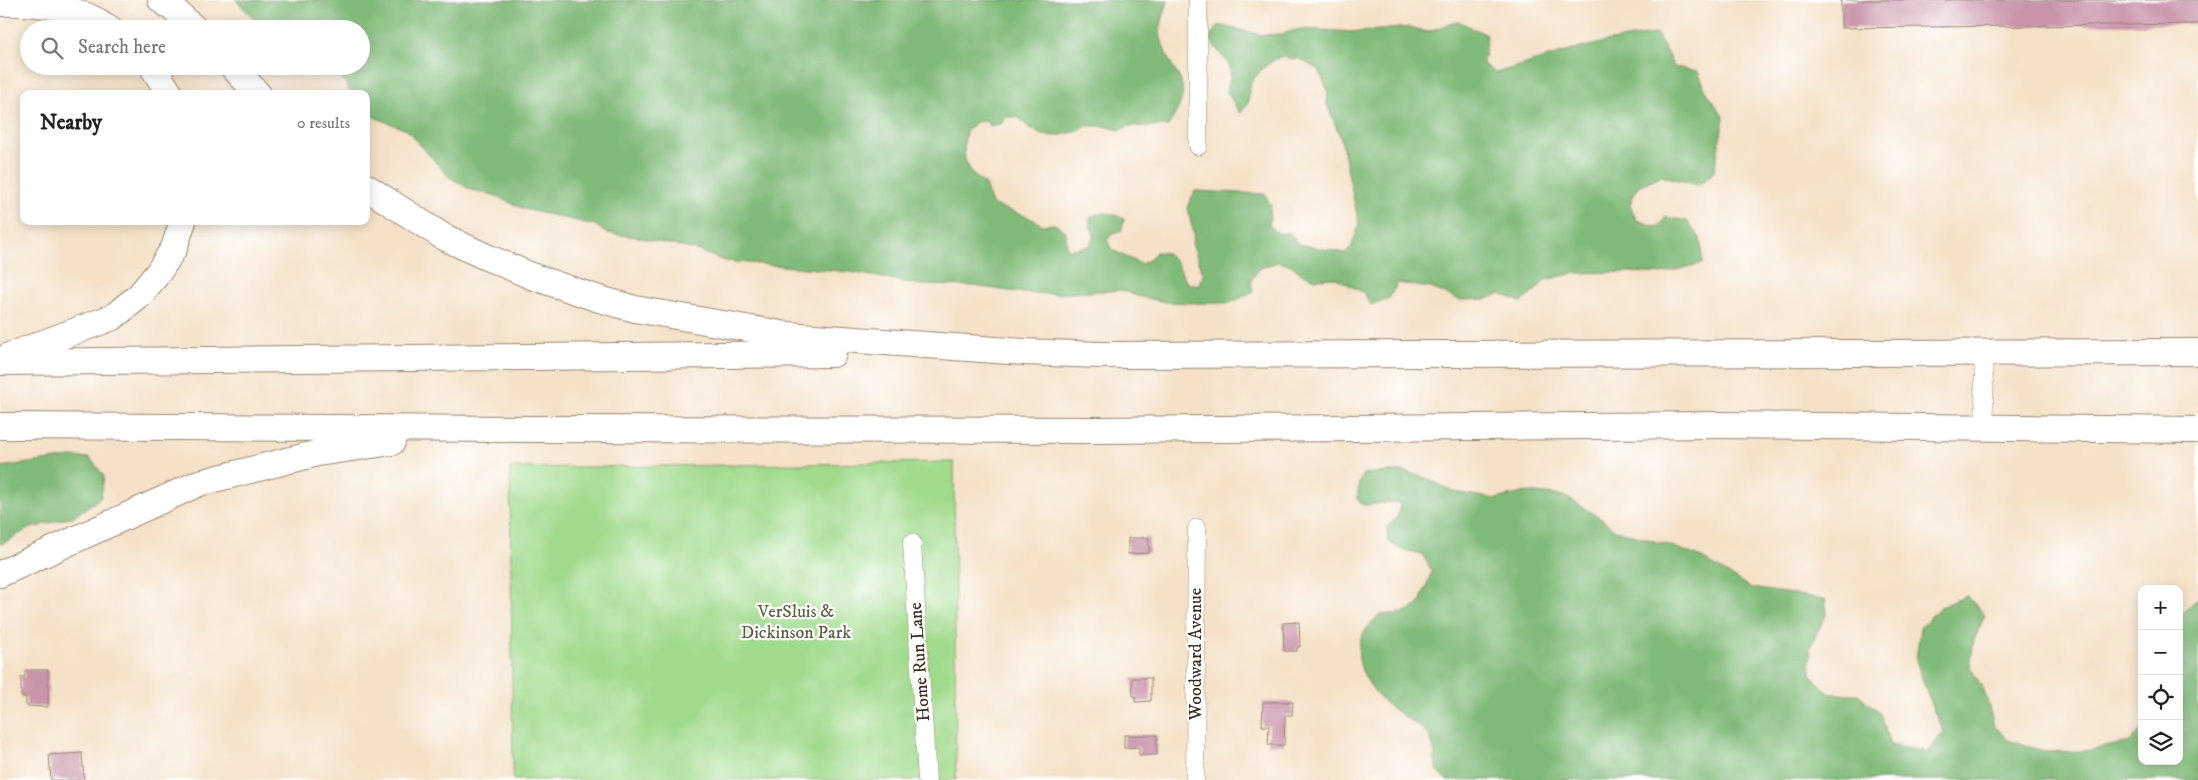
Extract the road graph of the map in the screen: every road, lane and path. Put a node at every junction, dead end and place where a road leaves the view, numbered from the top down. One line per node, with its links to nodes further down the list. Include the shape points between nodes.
1 (161, 0): 5 (highway)
2 (1198, 0): 10 (street)
3 (0, 3): 4 (highway, via 25,2 64,8)
4 (93, 20)
5 (185, 20)
6 (158, 75): 8 (highway)
7 (240, 75): 9 (highway)
8 (167, 90)
9 (254, 90)
10 (1198, 146)
11 (370, 190): 13 (highway, via 442,236 484,256 534,277 635,309 788,335)
12 (182, 225): 16 (highway, via 174,248 158,273 139,296 112,317)
13 (1024, 352): 15 (highway, via 1197,356); 16 (highway)
14 (2198, 352): 15 (highway)
15 (1983, 353): 18 (street)
16 (0, 361)
17 (0, 426): 19 (highway)
18 (1985, 428): 19 (highway, via 1717,425 1106,430); 20 (highway)
19 (529, 429): 23 (highway, via 318,453 199,483)
20 (2198, 430)
21 (1197, 528): 25 (street, Woodward Avenue)
22 (912, 543): 24 (street, Home Run Lane)
23 (0, 574)
24 (927, 780)
25 (1195, 780)

